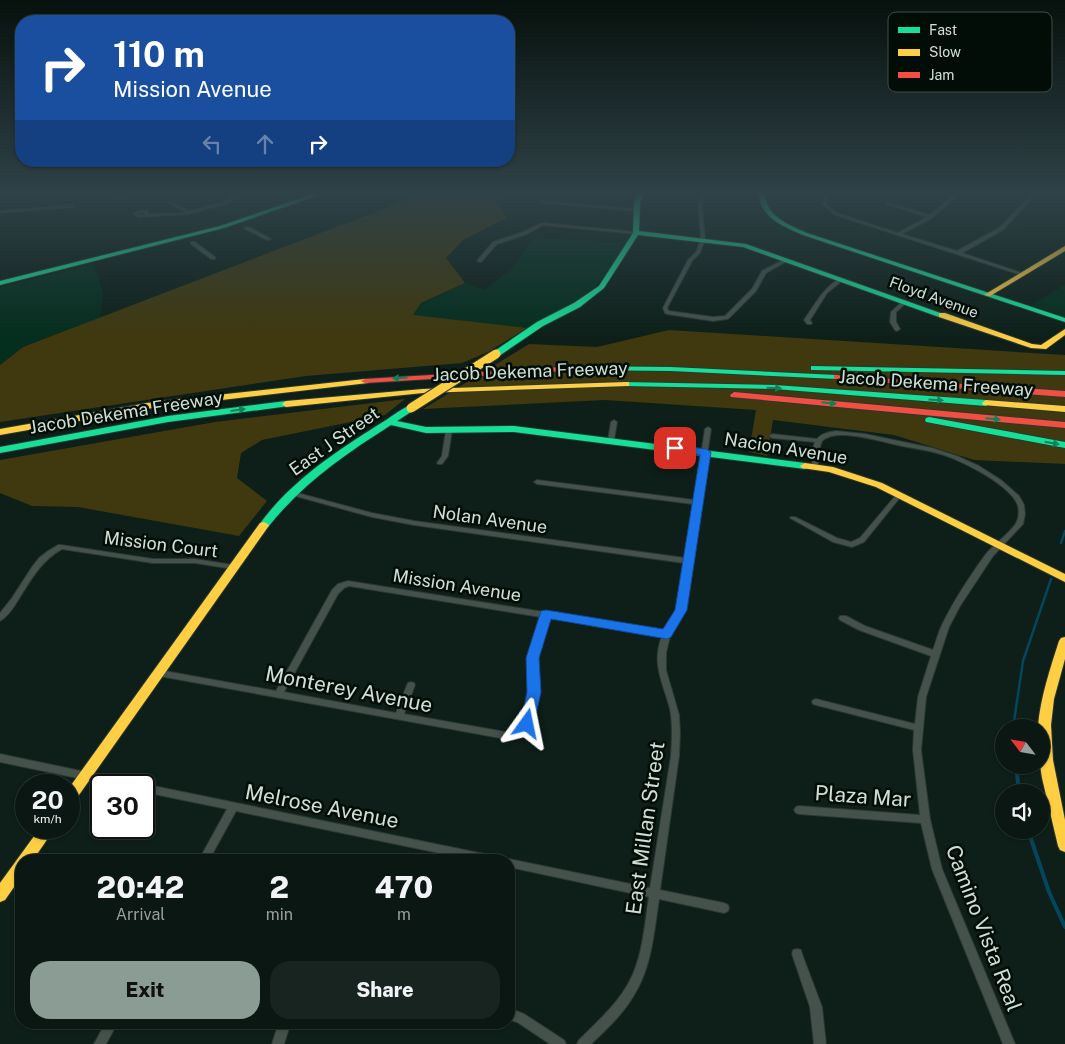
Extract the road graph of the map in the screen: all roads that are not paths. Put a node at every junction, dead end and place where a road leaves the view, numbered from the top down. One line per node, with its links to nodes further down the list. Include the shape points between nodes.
1 (145, 242): 17 (main road)
2 (164, 242): 19 (main road)
3 (499, 242): 15 (street, Floyd Avenue)
4 (631, 242): 32 (main road, East J Street, bridge, via 602,287)
5 (702, 242): 14 (street, via 665,308 667,312 713,319 727,317 754,290 764,272)
6 (722, 242): 14 (main road, Floyd Avenue, via 744,245)
7 (832, 242): 20 (main road)
8 (923, 242): 12 (street)
9 (978, 242): 12 (street)
10 (193, 243): 13 (street)
11 (1065, 248): 16 (main road)
12 (958, 253): 16 (street)
13 (213, 258)
14 (787, 260): 18 (main road, Floyd Avenue)
15 (479, 262)
16 (1023, 274): 20 (main road)
17 (0, 278)
18 (841, 280): 21 (main road, Floyd Avenue); 23 (street, via 826,288 807,320)
19 (0, 283)
20 (988, 295): 22 (main road)
21 (905, 302): 24 (street, via 894,312 893,322); 25 (main road, Floyd Avenue, via 1038,347)
22 (1065, 320)
23 (809, 323)
24 (897, 329)
25 (1065, 331)
26 (676, 370): 27 (main road, via 793,368); 29 (main road, Jacob Dekema Freeway, via 781,373); 36 (main road, Jacob Dekema Freeway, one-way to 36, via 611,368 469,373 384,380 231,395)
27 (1065, 373)
28 (603, 384): 30 (main road, one-way to 30); 31 (main road, Jacob Dekema Freeway, one-way to 31, via 805,390); 44 (main road, Jacob Dekema Freeway, one-way to 28, via 123,427 289,404 444,388)
29 (1065, 394)
30 (858, 406): 34 (main road, one-way to 34); 43 (main road, one-way to 43)
31 (1065, 409)
32 (391, 422): 38 (main road, Nacion Avenue, via 418,429); 49 (main road, East J Street, via 313,472)
33 (614, 422): 41 (street)
34 (1065, 425)
35 (0, 426): 36 (main road)
36 (30, 426): 39 (main road, Jacob Dekema Freeway)
37 (708, 429): 45 (street, East Millan Street)
38 (449, 430): 41 (main road, Nacion Avenue, via 514,429); 46 (street, via 445,456)
39 (0, 432)
40 (772, 436): 42 (street)
41 (611, 440): 45 (main road, Nacion Avenue)
42 (818, 441): 47 (street); 53 (street, Camino Vista Real, via 837,433 873,438 946,454 973,466 1010,492 1021,506 1020,524)
43 (1065, 445)
44 (0, 450)
45 (706, 452): 47 (main road, Nacion Avenue); 51 (street, East Millan Street)
46 (440, 464)
47 (814, 466): 50 (main road, Nacion Avenue, via 862,478)
48 (537, 482): 51 (street)
49 (290, 493): 54 (street, Nolan Avenue, via 414,523); 55 (main road, East J Street)
50 (900, 495): 52 (street, via 862,540 852,545); 53 (main road, Nacion Avenue)
51 (698, 502): 54 (street, East Millan Street)
52 (793, 518)
53 (998, 545): 56 (main road, Nacion Avenue); 62 (street, Camino Vista Real, via 956,605)
54 (688, 561): 60 (street, East Millan Street, via 681,610)
55 (233, 567): 58 (street, Mission Court, via 195,561 153,561 61,547 52,550 28,577 12,606); 63 (main road, East J Street)
56 (1065, 578)
57 (546, 614): 60 (street, Mission Avenue); 65 (street, Mission Avenue, via 348,583 335,592); 67 (street, Monterey Avenue, via 532,658 534,692 522,732 512,737)
58 (0, 618)
59 (843, 618): 62 (street)
60 (667, 634): 84 (street, East Millan Street, via 662,647 662,673 674,710 675,760)
61 (1065, 641): 78 (main road, via 1045,717 1046,760 1053,805)
62 (935, 654): 68 (street, Camino Vista Real, via 922,697)
63 (159, 673): 65 (street, Monterey Avenue); 70 (main road, East J Street)
64 (411, 685): 67 (street)
65 (279, 693): 67 (street, Monterey Avenue)
66 (816, 702): 68 (street)
67 (399, 716)
68 (918, 728): 76 (street, Camino Vista Real, via 919,775)
69 (0, 758): 70 (street)
70 (84, 776): 71 (street); 72 (main road, East J Street)
71 (90, 777)
72 (80, 782)
73 (155, 790): 74 (street, Melrose Avenue)
74 (233, 807): 80 (street); 81 (street, Melrose Avenue)
75 (799, 810): 76 (street, Plaza Mar)
76 (925, 819): 96 (street, Camino Vista Real, via 937,869)
77 (40, 839): 79 (main road)
78 (1065, 846)
79 (29, 854)
80 (207, 854)
81 (464, 854)
82 (515, 864): 84 (street)
83 (15, 874): 85 (main road)
84 (656, 893): 86 (street); 94 (street, East Millan Street, via 638,980 618,1011)
85 (0, 895)
86 (724, 908)
87 (797, 954): 95 (street, via 816,1006)
88 (515, 1016): 93 (street)
89 (108, 1029): 91 (street)
90 (282, 1029): 92 (street)
91 (100, 1044)
92 (278, 1044)
93 (560, 1044)
94 (583, 1044)
95 (820, 1044)
96 (1009, 1044)

